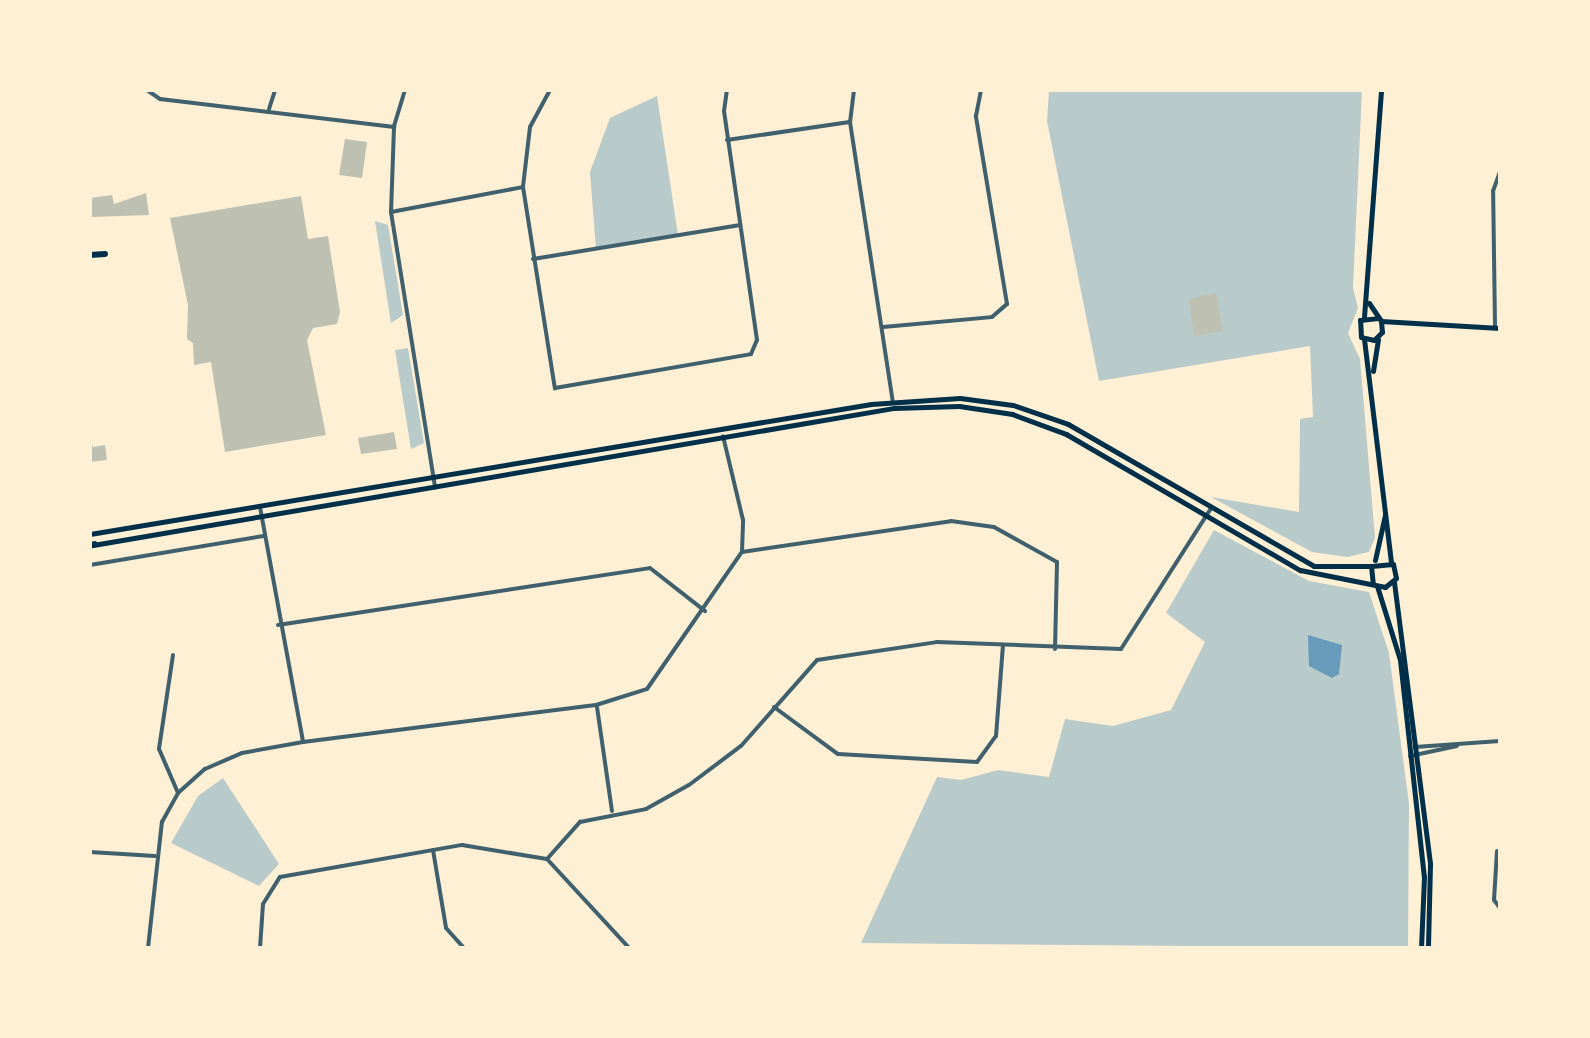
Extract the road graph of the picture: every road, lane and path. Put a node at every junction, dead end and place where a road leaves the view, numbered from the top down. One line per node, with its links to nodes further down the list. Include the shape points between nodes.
1 (147, 90): 11 (street, via 160,99)
2 (275, 90): 11 (street)
3 (405, 90): 13 (street)
4 (550, 90): 16 (street, via 530,127)
5 (727, 90): 14 (street)
6 (854, 90): 12 (street)
7 (981, 90): 26 (street, via 976,116 1007,304 992,317)
8 (1373, 90): 10 (main road)
9 (1381, 90): 10 (main road)
10 (1376, 102): 22 (main road)
11 (269, 111): 13 (street)
12 (850, 122): 14 (street); 26 (street)
13 (394, 128): 17 (street)
14 (728, 140): 18 (street)
15 (1500, 172): 27 (street, via 1493,191)
16 (523, 187): 17 (street); 21 (street)
17 (391, 212): 35 (street)
18 (740, 225): 21 (street); 21 (street, via 757,340 751,354 556,388)
19 (105, 254): 20 (highway)
20 (90, 255)
21 (533, 260)
22 (1368, 301): 23 (main road); 24 (main road)
23 (1364, 317): 24 (main road); 30 (main road, via 1357,328)
24 (1380, 320): 25 (main road); 28 (main road)
25 (1400, 326): 27 (main road); 28 (main road)
26 (883, 328): 32 (street)
27 (1497, 328)
28 (1382, 332): 29 (main road)
29 (1378, 339): 30 (main road); 31 (main road)
30 (1364, 340): 31 (main road)
31 (1373, 374): 39 (main road)
32 (894, 404): 33 (main road); 34 (main road); 38 (main road, via 960,398 1034,411); 41 (main road, via 976,407 1035,421)
33 (722, 431): 34 (street); 35 (main road)
34 (723, 440): 36 (main road); 45 (street, via 743,520)
35 (434, 479): 36 (street); 37 (main road)
36 (435, 488): 40 (main road)
37 (260, 507): 40 (street); 42 (main road)
38 (1212, 508): 41 (street); 47 (main road, via 1314,566)
39 (1385, 515): 46 (main road); 47 (main road)
40 (261, 516): 43 (street); 44 (main road)
41 (1207, 517): 50 (main road, via 1300,570); 54 (street, via 1121,649)
42 (90, 534)
43 (264, 536): 48 (street); 52 (street)
44 (92, 545)
45 (742, 552): 51 (street); 54 (street, via 950,522 994,527 1057,562)
46 (1390, 562): 47 (main road); 49 (main road)
47 (1373, 564): 50 (main road)
48 (90, 565)
49 (1394, 582): 50 (main road); 61 (main road)
50 (1375, 585): 61 (main road, via 1397,643)
51 (705, 612): 52 (street, via 650,568); 56 (street, via 647,689)
52 (278, 625): 58 (street)
53 (1003, 646): 54 (street); 57 (street, via 937,642 817,660); 57 (street, via 996,736 977,762 838,754)
54 (1055, 649)
55 (173, 655): 63 (street, via 159,749)
56 (596, 704): 58 (street); 64 (street)
57 (774, 707): 64 (street, via 741,746 689,785 646,809)
58 (302, 742): 63 (street, via 242,753 205,769)
59 (1500, 742): 60 (street)
60 (1457, 746): 61 (street); 62 (street)
61 (1413, 747): 62 (main road)
62 (1414, 756): 75 (main road)
63 (178, 793): 68 (street, via 162,822)
64 (612, 811): 69 (street, via 580,822)
65 (432, 850): 69 (street, via 462,845); 72 (street, via 280,877 263,904); 73 (street, via 446,928)
66 (1497, 850): 70 (street, via 1494,900)
67 (90, 852): 68 (street)
68 (155, 856): 71 (street)
69 (546, 859): 74 (street)
70 (1500, 908)
71 (148, 948)
72 (260, 948)
73 (464, 948)
74 (629, 948)
75 (1424, 948)

